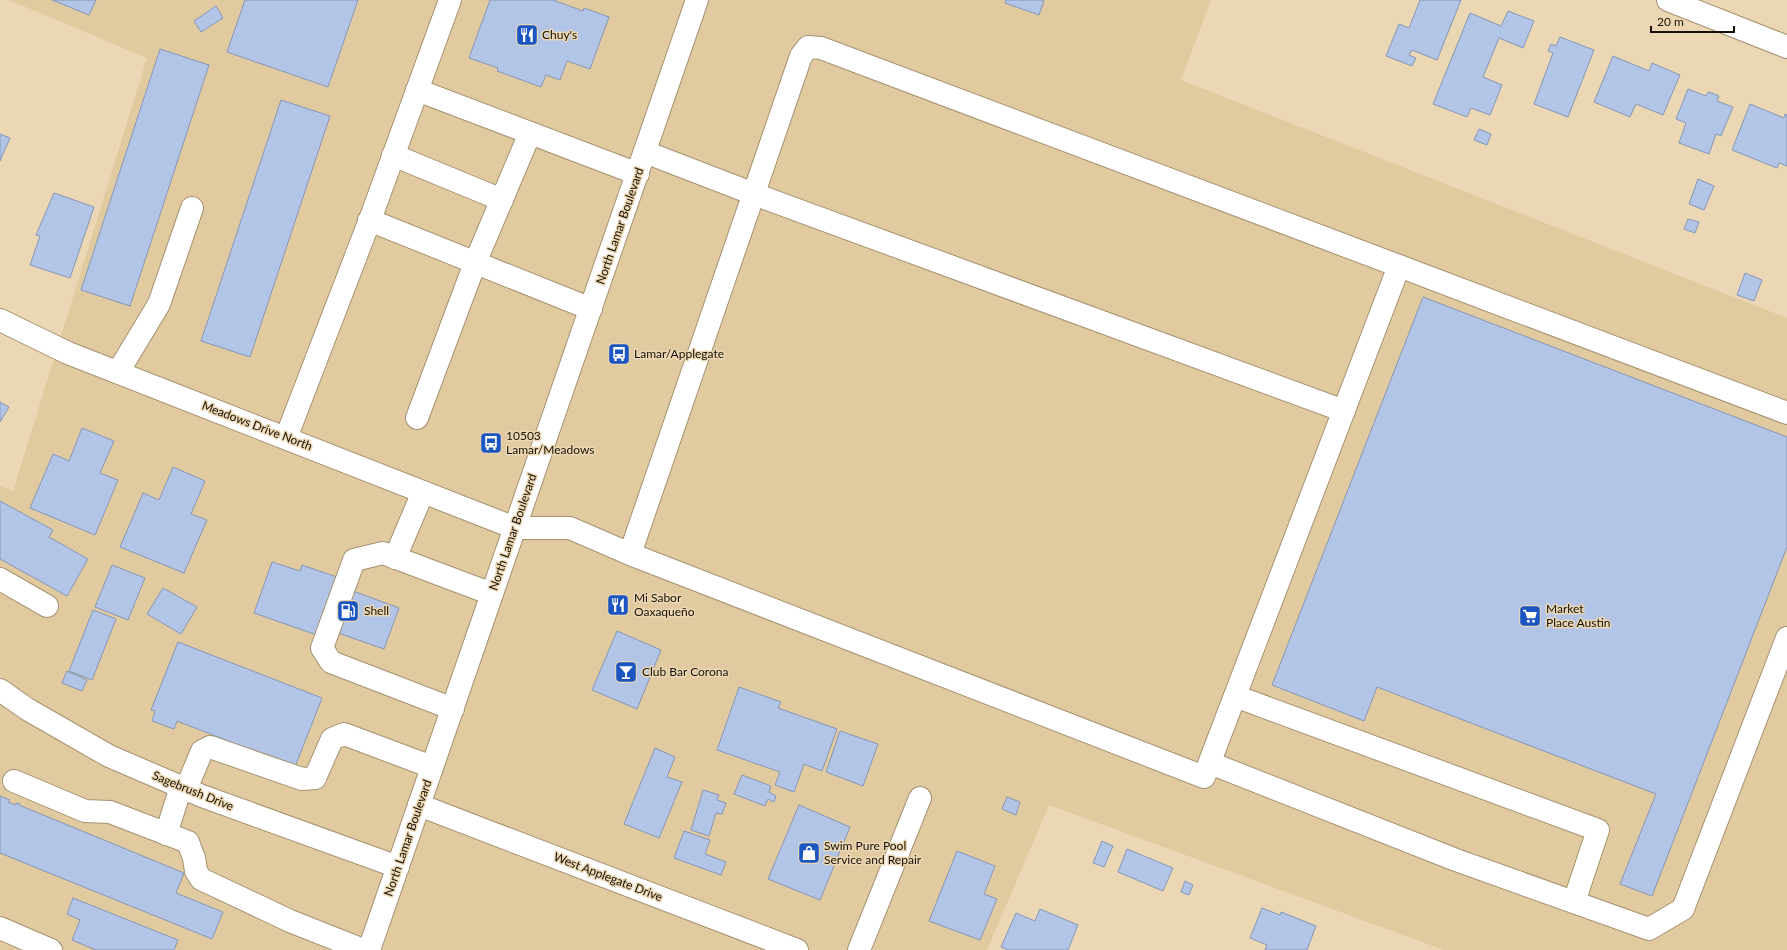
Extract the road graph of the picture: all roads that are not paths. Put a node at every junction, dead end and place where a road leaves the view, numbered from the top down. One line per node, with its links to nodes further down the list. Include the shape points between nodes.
1 (450, 0): 5 (street)
2 (697, 0): 7 (street, North Lamar Boulevard)
3 (1668, 0): 4 (street)
4 (1787, 47)
5 (417, 90): 6 (street); 8 (street)
6 (530, 133): 9 (street); 11 (street)
7 (645, 152): 9 (street, North Lamar Boulevard); 10 (street)
8 (393, 155): 11 (street); 13 (street)
9 (638, 174): 16 (street, North Lamar Boulevard)
10 (754, 194): 15 (street, via 801,56 808,47 821,48); 19 (street); 25 (street)
11 (502, 200): 14 (street)
12 (192, 208): 18 (street, via 159,304)
13 (369, 220): 14 (street); 22 (street)
14 (475, 263): 16 (street); 21 (street)
15 (1399, 266): 19 (street); 20 (street)
16 (591, 309): 24 (street, North Lamar Boulevard)
17 (0, 320): 18 (street, Meadows Drive North, via 68,353)
18 (118, 372): 22 (street, Meadows Drive North)
19 (1344, 411): 32 (street)
20 (1787, 413)
21 (417, 418)
22 (286, 438): 23 (street, Meadows Drive North)
23 (423, 492): 24 (street, Meadows Drive North); 26 (street)
24 (515, 528): 25 (street, via 570,528); 28 (street, North Lamar Boulevard)
25 (630, 554): 34 (street, via 1204,777)
26 (395, 558): 28 (street); 33 (street, via 383,553 354,560 322,648 331,662)
27 (0, 579): 29 (street)
28 (492, 594): 33 (street, North Lamar Boulevard)
29 (47, 606)
30 (1787, 638): 42 (street, via 1683,909 1649,929)
31 (0, 690): 37 (street, Sagebrush Drive, via 27,709 109,756)
32 (1235, 696): 34 (street); 42 (street, via 1598,830)
33 (453, 709): 35 (street, North Lamar Boulevard)
34 (1210, 763): 42 (street, via 1456,860)
35 (432, 767): 37 (street, via 344,734 332,739 315,778 302,779 210,747 202,751); 39 (street, North Lamar Boulevard)
36 (14, 781): 40 (street, via 85,811 110,812)
37 (183, 788): 40 (street); 41 (street, Sagebrush Drive)
38 (920, 798): 48 (street)
39 (419, 805): 41 (street, North Lamar Boulevard); 47 (street, West Applegate Drive)
40 (166, 834): 45 (street, via 188,842 196,871 201,879 290,921)
41 (398, 867): 46 (street, North Lamar Boulevard)
42 (1574, 902)
43 (0, 928): 44 (street)
44 (51, 950)
45 (363, 950)
46 (369, 950)
47 (797, 950)
48 (859, 950)

